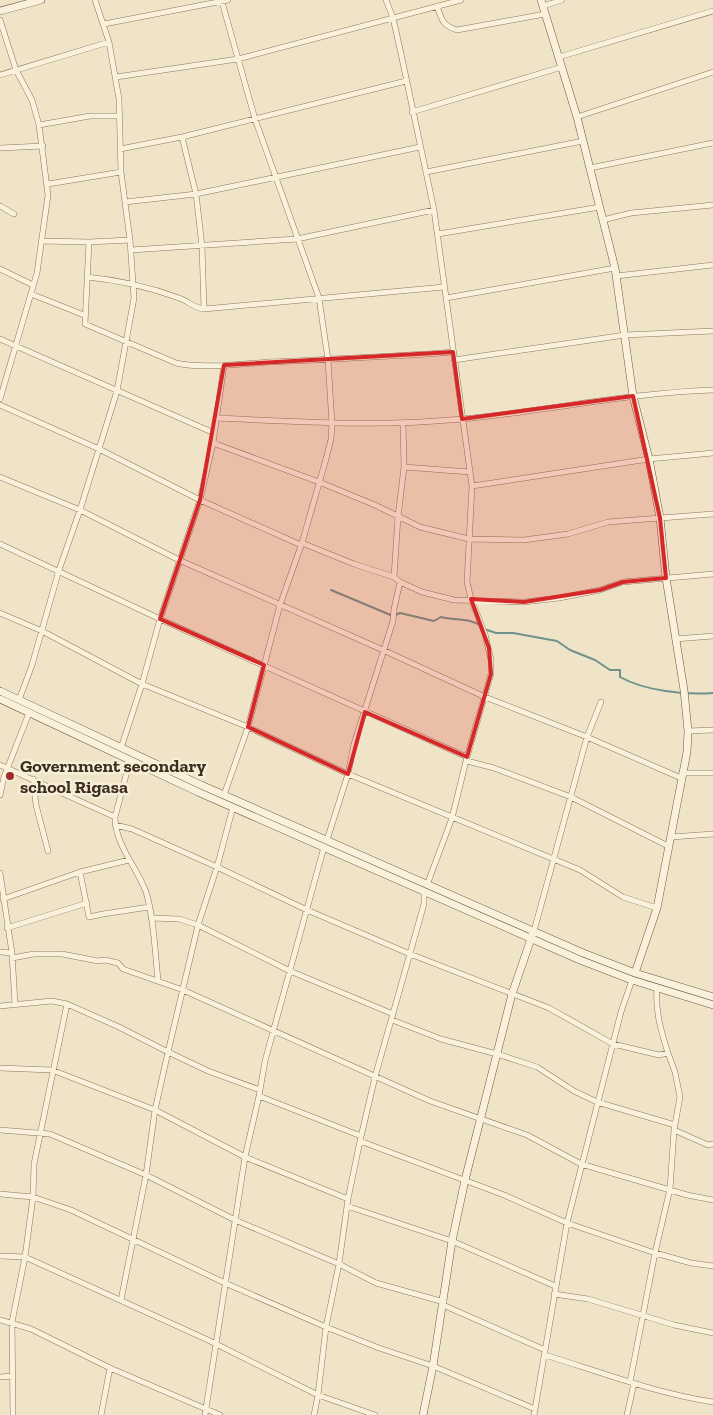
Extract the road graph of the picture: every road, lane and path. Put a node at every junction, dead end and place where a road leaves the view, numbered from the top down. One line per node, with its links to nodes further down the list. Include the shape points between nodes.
1 (39, 0): 9 (street)
2 (95, 0): 14 (street)
3 (386, 0): 12 (street)
4 (461, 0): 8 (street)
5 (562, 0): 7 (street)
6 (220, 1): 14 (street); 17 (street)
7 (542, 3): 11 (street)
8 (437, 6): 11 (street, via 443,22 457,30); 12 (street)
9 (0, 11)
10 (713, 11): 16 (street)
11 (545, 14): 16 (street)
12 (393, 18): 17 (street); 23 (street)
13 (0, 20): 19 (street)
14 (104, 24): 15 (street)
15 (109, 42): 19 (street); 22 (street)
16 (559, 57): 18 (street)
17 (238, 59): 22 (street); 27 (street)
18 (562, 66): 24 (street); 26 (street)
19 (16, 70): 21 (street); 28 (street, via 32,100)
20 (713, 72): 26 (street)
21 (0, 75)
22 (116, 77): 25 (street)
23 (406, 81): 24 (street); 27 (street)
24 (412, 112): 33 (street)
25 (120, 116): 28 (street, via 90,116); 35 (street)
26 (577, 117): 30 (street)
27 (255, 119): 29 (street); 39 (street)
28 (39, 125): 32 (street)
29 (182, 137): 35 (street); 41 (street)
30 (583, 141): 36 (street); 38 (street)
31 (713, 143): 36 (street)
32 (42, 146): 34 (street); 40 (street)
33 (420, 147): 38 (street); 39 (street)
34 (0, 148)
35 (120, 149): 37 (street)
36 (590, 168): 45 (street)
37 (121, 172): 40 (street); 42 (street)
38 (426, 172): 46 (street)
39 (274, 177): 41 (street); 50 (street)
40 (48, 184): 52 (street)
41 (196, 194): 42 (street); 54 (street)
42 (125, 202): 51 (street)
43 (713, 205): 48 (street, via 631,213)
44 (0, 206): 47 (street)
45 (600, 207): 48 (street); 49 (street)
46 (434, 210): 49 (street); 50 (street)
47 (14, 214)
48 (603, 220): 57 (street)
49 (438, 234): 63 (street)
50 (297, 239): 54 (street); 65 (street)
51 (130, 240): 53 (street); 55 (street)
52 (42, 241): 53 (street); 62 (street)
53 (89, 242): 60 (street)
54 (202, 246): 55 (street); 67 (street)
55 (130, 250): 61 (street)
56 (713, 265): 59 (street)
57 (615, 268): 59 (street); 66 (street)
58 (0, 269): 62 (street)
59 (616, 276): 70 (street)
60 (88, 277): 61 (street); 68 (street)
61 (134, 284): 67 (street); 72 (street, via 132,318)
62 (34, 285): 64 (street)
63 (444, 287): 65 (street); 66 (street)
64 (31, 294): 68 (street); 73 (street)
65 (318, 298): 67 (street); 75 (street)
66 (446, 298): 74 (street)
67 (204, 309)
68 (84, 314): 72 (street, via 85,324 89,327)
69 (713, 331): 70 (street)
70 (625, 335): 76 (street); 80 (street)
71 (0, 339): 73 (street)
72 (125, 340): 77 (street, via 176,363); 79 (street)
73 (14, 346): 79 (street); 81 (street)
74 (453, 352): 75 (street); 76 (street)
75 (328, 360): 77 (street); 85 (street)
76 (454, 360): 84 (street)
77 (224, 365): 83 (street)
78 (713, 390): 80 (street)
79 (117, 391): 87 (street); 89 (street)
80 (633, 396): 84 (street); 91 (street)
81 (0, 399)
82 (0, 405): 89 (street)
83 (216, 418): 85 (street); 87 (street)
84 (462, 419): 86 (street); 93 (street)
85 (332, 424): 86 (street); 95 (street)
86 (403, 424): 92 (street)
87 (214, 433): 88 (street)
88 (213, 443): 95 (street); 97 (street)
89 (99, 449): 97 (street); 98 (street)
90 (713, 453): 91 (street)
91 (649, 459): 96 (street); 101 (street)
92 (404, 467): 93 (street); 100 (street)
93 (470, 472): 96 (street)
94 (0, 477): 98 (street)
95 (319, 482): 100 (street); 104 (street)
96 (472, 486): 102 (street)
97 (200, 500): 104 (street); 105 (street)
98 (80, 510): 105 (street); 106 (street)
99 (713, 514): 101 (street)
100 (398, 517): 102 (street, via 420,527); 108 (street)
101 (660, 518): 102 (street, via 608,522 568,534 524,540); 109 (street)
102 (469, 539): 111 (street, via 467,582)
103 (0, 544): 106 (street)
104 (301, 544): 108 (street); 112 (street)
105 (180, 560): 112 (street); 114 (street)
106 (58, 570): 114 (street); 115 (street)
107 (713, 574): 109 (street)
108 (394, 577): 110 (street)
109 (666, 578): 111 (street, via 623,582 600,590 524,602); 117 (street)
110 (400, 582): 111 (street, via 441,598); 118 (street, via 393,621)
111 (470, 599): 122 (street, via 491,660)
112 (280, 605): 118 (street); 119 (street)
113 (0, 613): 115 (street)
114 (160, 619): 119 (street); 120 (street)
115 (42, 631): 120 (street); 124 (street)
116 (713, 636): 117 (street)
117 (675, 639): 130 (street)
118 (383, 650): 122 (street); 126 (street)
119 (264, 665): 126 (street); 128 (street)
120 (142, 684): 128 (street); 132 (street)
121 (0, 692): 124 (street)
122 (485, 697): 131 (street); 133 (street)
123 (0, 699): 127 (street)
124 (19, 700): 132 (street)
125 (601, 702): 131 (street)
126 (365, 712): 133 (street); 138 (street)
127 (29, 713): 134 (street); 136 (street)
128 (248, 727): 138 (street); 142 (street)
129 (713, 730): 130 (street)
130 (688, 732): 139 (street)
131 (587, 737): 139 (street); 143 (street)
132 (121, 748): 142 (street)
133 (467, 759): 143 (street); 146 (street)
134 (130, 760): 144 (street); 145 (street)
135 (0, 765): 136 (street)
136 (7, 769): 140 (street); 141 (street)
137 (713, 773): 139 (street)
138 (348, 774): 146 (street); 150 (street)
139 (682, 776): 149 (street)
140 (34, 779): 145 (street); 152 (street, via 36,805)
141 (0, 795)
142 (224, 795): 150 (street)
143 (571, 797): 151 (street); 154 (street)
144 (233, 807): 150 (street); 155 (street)
145 (115, 817): 147 (street)
146 (452, 818): 154 (street); 158 (street)
147 (115, 825): 153 (street); 155 (street, via 132,829)
148 (713, 834): 149 (street)
149 (670, 837): 151 (street)
150 (326, 844): 158 (street); 164 (street)
151 (668, 846): 163 (street)
152 (48, 851)
153 (129, 860): 156 (street); 162 (street)
154 (554, 861): 163 (street, via 580,870 623,897); 168 (street)
155 (217, 866): 164 (street); 166 (street)
156 (80, 872): 160 (street); 161 (street)
157 (0, 873): 159 (street)
158 (426, 888): 168 (street); 170 (street)
159 (1, 889): 160 (street)
160 (3, 899): 167 (street)
161 (87, 903): 162 (street, via 89,917); 167 (street)
162 (150, 907): 165 (street)
163 (657, 908): 173 (street)
164 (307, 910): 170 (street); 172 (street)
165 (151, 918): 166 (street, via 179,919); 174 (street)
166 (198, 925): 172 (street); 176 (street)
167 (7, 928): 171 (street)
168 (532, 934): 173 (street); 177 (street)
169 (0, 952): 171 (street)
170 (410, 954): 177 (street); 184 (street)
171 (12, 956): 174 (street, via 62,954 105,960); 180 (street)
172 (290, 971): 184 (street); 185 (street)
173 (634, 976): 175 (street); 178 (street); 186 (street, via 620,1012)
174 (158, 980): 176 (street)
175 (657, 987): 178 (street); 188 (street, via 657,1014)
176 (183, 990): 185 (street); 187 (street)
177 (512, 994): 186 (street, via 549,1008); 189 (street)
178 (691, 995): 179 (street); 182 (street)
179 (713, 998)
180 (15, 1004): 181 (street, via 52,1001); 183 (street)
181 (67, 1004): 187 (street); 191 (street)
182 (713, 1005)
183 (0, 1006)
184 (392, 1017): 189 (street, via 441,1039); 192 (street)
185 (272, 1030): 192 (street); 193 (street)
186 (613, 1044): 188 (street, via 659,1055); 194 (street)
187 (168, 1052): 193 (street); 195 (street)
188 (668, 1053): 197 (street, via 680,1097)
189 (498, 1054): 194 (street, via 537,1067); 196 (street)
190 (0, 1068): 191 (street)
191 (52, 1070): 195 (street); 199 (street)
192 (375, 1077): 196 (street); 200 (street)
193 (260, 1093): 200 (street); 202 (street)
194 (597, 1102): 197 (street); 203 (street)
195 (155, 1110): 202 (street); 204 (street)
196 (481, 1118): 203 (street, via 527,1135); 205 (street)
197 (675, 1127): 201 (street, via 708,1145); 206 (street)
198 (0, 1130): 199 (street)
199 (40, 1134): 204 (street, via 50,1134); 208 (street, via 34,1164)
200 (360, 1139): 205 (street); 209 (street)
201 (713, 1144)
202 (245, 1158): 209 (street); 212 (street)
203 (581, 1164): 206 (street); 213 (street)
204 (146, 1175): 212 (street); 214 (street)
205 (465, 1180): 213 (street); 215 (street)
206 (670, 1189): 210 (street); 216 (street)
207 (0, 1194): 208 (street)
208 (33, 1197): 214 (street, via 85,1215); 218 (street)
209 (348, 1199): 211 (street)
210 (713, 1200)
211 (347, 1206): 215 (street); 219 (street)
212 (235, 1220): 219 (street); 221 (street)
213 (567, 1223): 216 (street); 222 (street)
214 (133, 1240): 221 (street); 224 (street)
215 (452, 1241): 222 (street); 225 (street)
216 (655, 1253): 220 (street); 226 (street)
217 (0, 1256): 218 (street)
218 (25, 1257): 224 (street); 228 (street)
219 (339, 1264): 225 (street, via 376,1283); 229 (street)
220 (713, 1266)
221 (226, 1283): 229 (street); 231 (street)
222 (555, 1286): 223 (street)
223 (554, 1294): 226 (street, via 588,1299); 232 (street)
224 (121, 1300): 231 (street)
225 (444, 1304): 232 (street); 233 (street)
226 (643, 1316): 230 (street); 237 (street)
227 (0, 1320): 228 (street)
228 (12, 1322): 234 (street); 235 (street)
229 (326, 1327): 233 (street); 238 (street)
230 (713, 1333)
231 (216, 1344): 238 (street); 240 (street)
232 (545, 1352): 237 (street); 241 (street)
233 (434, 1366): 241 (street); 247 (street)
234 (110, 1368): 240 (street); 243 (street)
235 (12, 1376): 236 (street); 242 (street)
236 (0, 1377)
237 (632, 1382): 239 (street); 248 (street)
238 (318, 1395): 245 (street); 246 (street)
239 (713, 1402)
240 (205, 1412): 244 (street)
241 (534, 1413)
242 (14, 1415)
243 (101, 1415)
244 (220, 1415)
245 (314, 1415)
246 (375, 1415)
247 (423, 1415)
248 (627, 1415)

